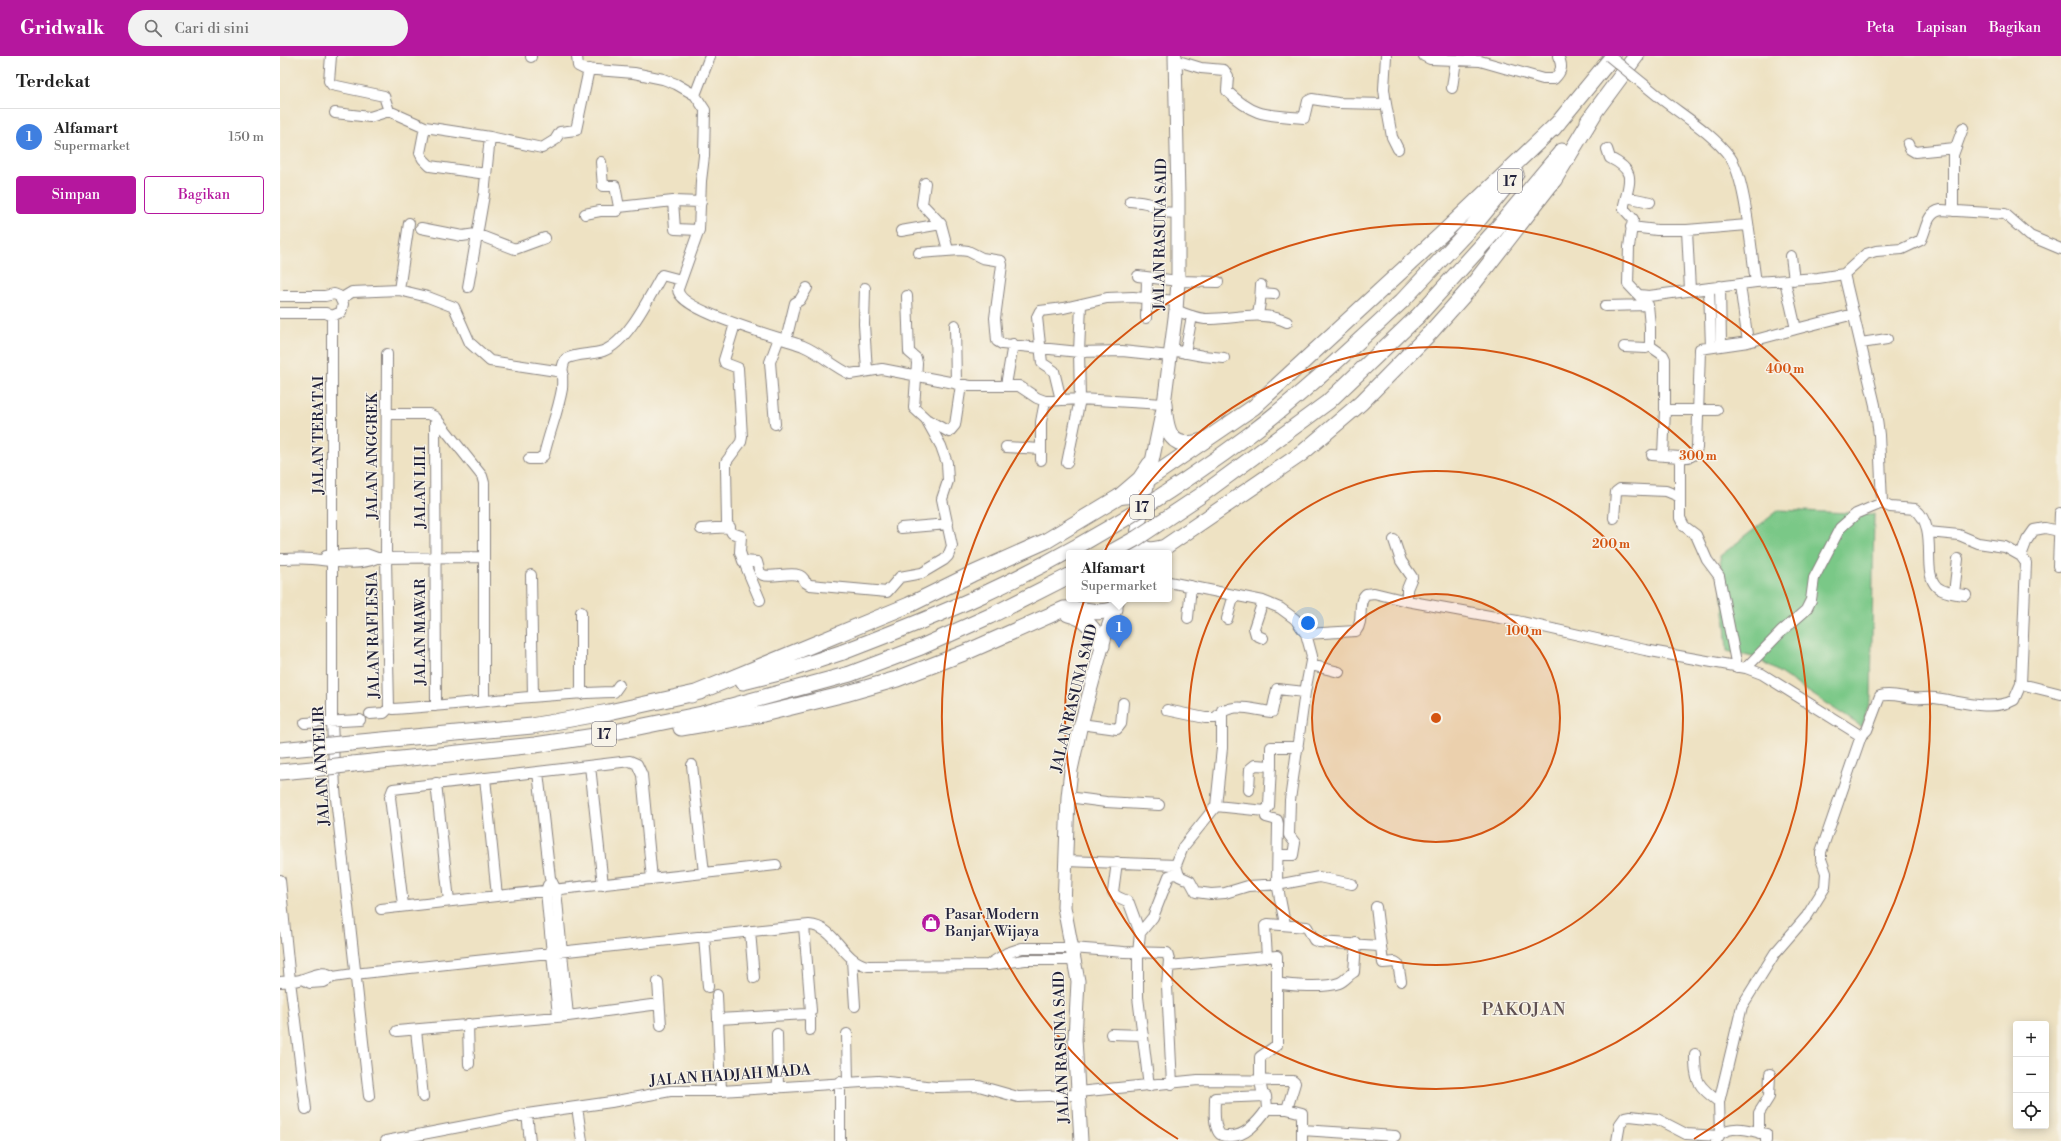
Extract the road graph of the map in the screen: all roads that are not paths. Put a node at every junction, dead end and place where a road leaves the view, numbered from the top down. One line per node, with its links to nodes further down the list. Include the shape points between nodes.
1 (331, 56): 17 (street, via 329,81 332,85 384,96)
2 (577, 56): 13 (street, via 578,66)
3 (710, 56): 15 (street)
4 (1386, 56): 16 (street)
5 (1424, 56): 12 (street, via 1430,59)
6 (1558, 56): 11 (street, via 1562,65 1554,79 1543,79)
7 (1609, 56): 42 (street, bridge, via 1716,141 1731,158 1741,181)
8 (1613, 56): 20 (highway, 17)
9 (1636, 56): 19 (highway, 17)
10 (1175, 58): 16 (street, via 1201,68 1224,70 1228,76 1227,91 1261,115 1304,118 1308,101 1312,99 1338,103); 38 (main road, JALAN RASUNA SAID)
11 (1479, 58): 12 (street)
12 (1456, 60): 14 (street)
13 (589, 69): 15 (street, via 634,73 663,79); 23 (street, via 577,128 573,132 560,132 555,140 542,148)
14 (1452, 88)
15 (695, 95): 34 (street, via 705,110)
16 (1386, 104): 26 (street, via 1392,137)
17 (389, 112): 18 (street, via 370,117); 21 (street)
18 (335, 113)
19 (1594, 114): 146 (highway, 17, bridge, via 1494,232 1418,316 1328,402 1200,496); 148 (highway, via 1554,180 1471,287 1430,333 1361,402 1301,454)
20 (1559, 122): 120 (highway, via 1254,407); 145 (highway, 17, bridge, via 1480,218 1402,301 1311,385 1249,435 1189,478)
21 (425, 127): 23 (street); 29 (street, via 420,153 430,166)
22 (1963, 128): 25 (street)
23 (490, 137): 29 (street)
24 (1908, 144): 25 (street, via 1910,150 1915,152)
25 (1955, 148): 37 (street)
26 (1398, 149)
27 (1607, 149): 31 (street, via 1610,158 1623,164 1629,175)
28 (601, 162): 36 (street, via 603,186 615,186)
29 (486, 174): 48 (street)
30 (925, 184): 41 (street, via 922,204)
31 (1626, 197): 35 (street); 43 (street, via 1624,209 1631,216)
32 (673, 201): 34 (street); 36 (street); 45 (street, via 675,229)
33 (1130, 201): 38 (street, via 1154,205 1160,212)
34 (701, 202): 45 (street)
35 (1650, 202)
36 (619, 207): 39 (street, via 617,211)
37 (1953, 211): 50 (street, via 2005,214 2030,236); 54 (street, via 1941,210 1932,214 1921,240 1915,244 1902,249 1866,254)
38 (1178, 213): 57 (main road, JALAN RASUNA SAID)
39 (585, 214)
40 (409, 223): 66 (street)
41 (941, 224): 47 (street); 51 (street)
42 (1747, 225): 46 (street); 59 (street)
43 (1631, 227): 46 (street); 69 (street, via 1628,284)
44 (421, 228): 48 (street, via 462,236)
45 (699, 230): 55 (street)
46 (1687, 230): 67 (street)
47 (901, 231)
48 (476, 234): 49 (street, via 515,249); 62 (street)
49 (545, 238)
50 (2061, 249)
51 (948, 250): 52 (street); 93 (street, via 968,251 982,258 1001,261 995,318 996,338 1002,344)
52 (919, 254)
53 (1791, 256): 56 (street)
54 (1844, 274): 56 (street); 81 (street)
55 (681, 280): 86 (street, via 678,292 689,303); 105 (street, via 662,275 641,311 614,344 603,351 567,357 563,364)
56 (1790, 280): 59 (street); 88 (street)
57 (1178, 281): 58 (street); 74 (street, via 1142,277); 77 (main road, JALAN RASUNA SAID)
58 (1218, 282)
59 (1756, 282): 60 (street)
60 (1740, 285): 61 (street); 91 (street)
61 (1720, 286): 65 (street); 94 (street)
62 (468, 287)
63 (807, 288): 89 (street, via 800,300 795,303)
64 (865, 288): 104 (street)
65 (1709, 288): 67 (street); 98 (street)
66 (399, 290): 73 (street, via 352,292); 105 (street, via 454,307 470,343 490,361)
67 (1690, 290): 69 (street, via 1649,296)
68 (1274, 294): 82 (street, via 1261,289)
69 (1638, 295): 76 (street)
70 (280, 296): 71 (street)
71 (326, 296): 73 (street, via 334,294); 80 (street, via 322,303)
72 (907, 296): 106 (street, via 909,352 917,361)
73 (342, 298): 80 (street, via 342,309 339,314)
74 (1148, 298): 75 (street, via 1108,298); 77 (street); 84 (street)
75 (1081, 304): 96 (street, via 1037,313); 99 (street)
76 (1648, 305): 78 (street); 95 (street)
77 (1176, 306): 83 (street); 100 (main road, JALAN RASUNA SAID)
78 (1605, 306)
79 (280, 313): 80 (street)
80 (329, 314): 155 (street, JALAN TERATAI)
81 (1854, 314): 88 (street); 92 (street)
82 (1258, 315): 83 (street, via 1212,319); 85 (street, via 1275,317)
83 (1192, 316): 101 (street)
84 (1146, 318)
85 (1287, 322)
86 (735, 324): 89 (street); 138 (street, via 724,360 725,363 738,368 742,437 726,462 727,523)
87 (955, 324): 107 (street)
88 (1796, 329): 91 (street)
89 (782, 339): 104 (street, via 804,347 850,374); 119 (street, via 770,362)
90 (1887, 339): 92 (street)
91 (1748, 342): 94 (street)
92 (1861, 343): 133 (street, via 1879,435)
93 (1013, 344): 96 (street); 108 (street)
94 (1721, 345): 98 (street)
95 (1650, 346): 97 (street); 113 (street, via 1664,359)
96 (1042, 347): 99 (street); 111 (street, via 1043,365 1054,371)
97 (1624, 347)
98 (1711, 347): 115 (street, via 1702,348 1700,352)
99 (1079, 352): 100 (street); 109 (street)
100 (1170, 353): 101 (street); 112 (main road, JALAN RASUNA SAID)
101 (1185, 353): 103 (street)
102 (387, 354): 116 (street, JALAN ANGGREK)
103 (1224, 358)
104 (867, 371): 106 (street, via 882,369)
105 (563, 372): 126 (street, via 558,409 544,455 539,459)
106 (917, 376): 107 (street); 118 (street, via 913,406)
107 (959, 384): 108 (street); 118 (street, via 955,425 949,432)
108 (1006, 385): 110 (street, via 1019,386 1037,398)
109 (1080, 399): 111 (street); 112 (street); 128 (street)
110 (1045, 400): 111 (street); 122 (street)
111 (1061, 400)
112 (1164, 404): 120 (highway, via 1169,435 1178,442 1189,445); 129 (main road, JALAN RASUNA SAID)
113 (1665, 410): 115 (street); 124 (street)
114 (1717, 410): 115 (street)
115 (1698, 412): 125 (street, via 1696,452 1689,457)
116 (387, 414): 117 (street, via 429,414); 152 (street, JALAN ANGGREK)
117 (435, 417): 151 (street, via 482,476); 153 (street, JALAN LILI)
118 (926, 419): 137 (street, via 941,446 946,463 948,481 942,499 944,516)
119 (775, 424)
120 (1209, 439): 130 (highway)
121 (1006, 447): 122 (street)
122 (1041, 449): 127 (street)
123 (1652, 455): 124 (street)
124 (1663, 456): 125 (street)
125 (1680, 457): 131 (street)
126 (528, 459)
127 (1041, 460)
128 (1067, 463)
129 (1150, 464): 130 (main road, JALAN RASUNA SAID); 132 (highway, via 1140,479)
130 (1147, 480): 134 (main road, JALAN RASUNA SAID)
131 (1678, 496): 136 (street, via 1666,491 1620,489 1616,492); 178 (street, via 1682,523 1696,535 1707,560 1719,576)
132 (1119, 497): 134 (highway, via 1135,497 1140,499); 185 (highway, via 1046,541 909,605)
133 (1882, 503): 142 (street, via 1890,507 1915,508 1922,515); 178 (street, via 1856,514 1840,528 1814,578 1811,600 1806,610)
134 (1142, 505): 143 (main road, JALAN RASUNA SAID)
135 (2060, 513): 141 (street)
136 (1614, 518)
137 (948, 524): 139 (street); 157 (street, via 952,546 948,556 922,572 900,577 887,592 810,585 799,574 765,576 760,573 757,562)
138 (730, 527): 140 (street); 157 (street, via 732,533 741,536 740,552)
139 (901, 528)
140 (701, 529)
141 (2059, 531): 150 (street, via 2046,528 2034,530); 158 (street)
142 (1928, 532): 150 (street, via 1948,533 1978,543 1998,545); 163 (street, via 1932,579 1940,589)
143 (1137, 536): 147 (main road, JALAN RASUNA SAID); 148 (highway, via 1140,545 1146,550)
144 (1394, 540): 168 (street, via 1401,561 1412,577 1406,589)
145 (1069, 550)
146 (1115, 550)
147 (1134, 550)
148 (1161, 550)
149 (1066, 551): 185 (highway, 17, bridge, via 982,595 843,652 783,672)
150 (2021, 556): 180 (street, via 2026,563 2027,572)
151 (483, 557): 153 (street); 187 (street)
152 (382, 558): 153 (street); 155 (street, via 366,563); 190 (street, JALAN RAFLESIA)
153 (435, 558): 189 (street, JALAN MAWAR)
154 (280, 559): 155 (street)
155 (333, 559): 194 (street, JALAN ANYELIR)
156 (1958, 559): 163 (street)
157 (744, 562): 166 (street)
158 (2058, 566)
159 (531, 575): 186 (street)
160 (1066, 578): 198 (highway, 17, via 921,647 850,674 702,714)
161 (1172, 583): 162 (street)
162 (1191, 586): 164 (street); 172 (street)
163 (1954, 593): 165 (street)
164 (1234, 595): 167 (street); 173 (street)
165 (1966, 595)
166 (760, 600)
167 (1263, 601): 174 (street, via 1280,608 1295,619); 175 (street, via 1254,630 1256,635)
168 (1407, 601): 174 (street, via 1370,593 1362,599 1359,627 1356,631); 178 (street, via 1517,621 1645,650)
169 (1117, 604): 171 (highway, via 1100,613 1072,608); 176 (main road, JALAN RASUNA SAID)
170 (581, 612): 183 (street)
171 (1052, 613): 176 (highway, via 1070,614 1085,620 1093,628); 198 (highway, via 969,651 897,679 845,694 763,714 648,733)
172 (1188, 618)
173 (1227, 619)
174 (1306, 634): 177 (street, via 1311,649)
175 (1263, 638)
176 (1102, 646): 197 (main road, JALAN RASUNA SAID)
177 (1311, 665): 179 (street); 182 (street)
178 (1742, 667): 199 (street, via 1762,674)
179 (1339, 672)
180 (2021, 684): 184 (street); 199 (street, via 2014,700 2000,703 1972,705 1933,698 1888,694 1880,696 1866,730)
181 (619, 685): 183 (street, via 614,692)
182 (1305, 692): 192 (street, via 1277,689 1272,712 1252,710 1244,706); 200 (street)
183 (581, 694): 186 (street)
184 (2061, 694)
185 (691, 695): 201 (highway, 17, bridge, via 532,726)
186 (533, 697): 187 (street)
187 (484, 701): 189 (street)
188 (1123, 703): 197 (street, via 1121,724 1117,729)
189 (436, 706): 190 (street)
190 (391, 708): 193 (street, via 384,713)
191 (1168, 710): 192 (street, via 1205,718 1215,718)
192 (1222, 710): 212 (street, via 1222,748)
193 (370, 714)
194 (332, 720): 195 (street); 196 (street); 247 (street, JALAN ANYELIR)
195 (360, 720)
196 (305, 723)
197 (1081, 724): 210 (main road, JALAN RASUNA SAID)
198 (595, 736): 205 (highway, 17, bridge, via 535,745)
199 (1860, 736): 282 (street, via 1821,852 1826,873 1825,887 1807,916 1775,953 1742,1006)
200 (1298, 747): 204 (street, via 1271,747); 214 (street, via 1290,820 1290,835 1295,848 1293,855)
201 (280, 750)
202 (692, 765): 219 (street)
203 (590, 766): 206 (street); 220 (street, via 630,761 639,767 642,775); 224 (street)
204 (1271, 766): 209 (street, via 1252,767); 213 (street, via 1269,806)
205 (280, 772)
206 (538, 772): 207 (street); 225 (street)
207 (485, 778): 208 (street); 226 (street)
208 (436, 783): 227 (street); 228 (street, via 395,788 390,794)
209 (1249, 790)
210 (1068, 797): 211 (street); 215 (main road, JALAN RASUNA SAID)
211 (1159, 805)
212 (1216, 806): 213 (street); 218 (street, via 1183,847)
213 (1265, 811): 214 (street, via 1267,818 1278,822)
214 (1278, 855): 222 (street)
215 (1066, 861): 216 (street); 241 (main road, JALAN RASUNA SAID, via 1064,907)
216 (1117, 862): 218 (street); 234 (street, via 1114,894 1129,903)
217 (776, 865): 219 (street)
218 (1177, 869): 222 (street, via 1181,877 1190,881 1198,893 1225,893 1248,886); 234 (street, via 1169,876 1153,917)
219 (704, 873): 220 (street)
220 (652, 879): 224 (street)
221 (280, 880): 249 (street)
222 (1277, 884): 223 (street, via 1319,877); 231 (street)
223 (1352, 884)
224 (603, 885): 225 (street)
225 (551, 891): 226 (street); 239 (street)
226 (498, 896): 227 (street)
227 (449, 900): 228 (street)
228 (403, 905): 230 (street)
229 (1376, 906): 237 (street)
230 (381, 909)
231 (1285, 924): 236 (street, via 1307,927 1314,940 1318,942); 242 (street, via 1265,926)
232 (804, 926): 233 (street); 244 (street, via 818,926 826,930); 257 (street)
233 (750, 931): 235 (street); 248 (street)
234 (1140, 933): 240 (street)
235 (704, 936): 239 (street); 253 (street)
236 (1356, 943): 237 (street); 252 (street, via 1354,972 1339,983)
237 (1379, 946): 250 (street, via 1383,963 1398,964)
238 (1038, 947): 241 (street); 243 (street); 245 (street, via 1022,948 1007,953)
239 (557, 952): 247 (street); 258 (street)
240 (1138, 953): 241 (street); 246 (street, via 1164,952 1169,958); 268 (street, via 1138,997)
241 (1072, 954): 243 (street); 278 (main road, JALAN RASUNA SAID, via 1078,981 1075,1039)
242 (1267, 957): 246 (street); 252 (street, via 1278,957)
243 (1039, 959): 245 (street)
244 (852, 960): 245 (street, via 868,966); 256 (street)
245 (988, 965)
246 (1169, 966): 274 (street, via 1167,986)
247 (354, 974): 249 (street, via 333,977 322,973); 279 (street, JALAN ANYELIR)
248 (754, 978)
249 (285, 981): 284 (street)
250 (1401, 981)
251 (658, 982): 255 (street)
252 (1277, 983): 272 (street, via 1277,1045 1260,1057)
253 (708, 987)
254 (717, 995): 259 (street)
255 (659, 1004): 258 (street); 261 (street)
256 (855, 1006)
257 (811, 1011)
258 (563, 1016): 260 (street)
259 (718, 1019): 263 (street, via 807,1014 810,1018); 277 (street)
260 (468, 1024): 262 (street); 270 (street)
261 (661, 1025)
262 (416, 1030): 264 (street); 281 (street)
263 (810, 1030)
264 (397, 1031)
265 (777, 1034): 276 (street)
266 (847, 1034): 273 (street)
267 (1111, 1034): 268 (street)
268 (1142, 1035): 275 (street)
269 (1695, 1054): 282 (street, via 1699,1085)
270 (469, 1064)
271 (1770, 1074): 289 (street, via 1769,1097 1759,1113)
272 (1260, 1081): 274 (street, JALAN HADJAH MADA, via 1198,1080); 280 (street); 286 (street, JALAN HADJAH MADA, via 1294,1081)
273 (844, 1082): 276 (street, JALAN HADJAH MADA); 278 (street, JALAN HADJAH MADA, via 878,1081 936,1087 979,1086 1018,1097); 295 (street)
274 (1172, 1084): 275 (street, JALAN HADJAH MADA)
275 (1149, 1086): 278 (street, JALAN HADJAH MADA)
276 (778, 1088): 277 (street, JALAN HADJAH MADA)
277 (722, 1091): 283 (street, JALAN HADJAH MADA, via 670,1091)
278 (1078, 1093): 296 (main road, JALAN RASUNA SAID)
279 (369, 1096)
280 (1263, 1096): 285 (street, via 1267,1097); 285 (street, via 1215,1098 1219,1133 1234,1137 1248,1131)
281 (423, 1097)
282 (1719, 1102): 291 (street)
283 (577, 1107): 287 (street, JALAN HADJAH MADA); 294 (street)
284 (306, 1109)
285 (1266, 1109): 286 (street)
286 (1287, 1109): 288 (street, via 1302,1113)
287 (527, 1114): 292 (street, JALAN HADJAH MADA); 293 (street)
288 (1302, 1130): 290 (street); 297 (street)
289 (1759, 1133): 291 (street, via 1731,1129); 299 (street, via 1766,1134)
290 (1395, 1136)
291 (1719, 1137): 298 (street, via 1686,1134 1657,1119 1636,1115 1622,1120)
292 (386, 1141)
293 (530, 1141)
294 (582, 1141)
295 (840, 1141)
296 (1080, 1141)
297 (1302, 1141)
298 (1617, 1141)
299 (1766, 1141)

